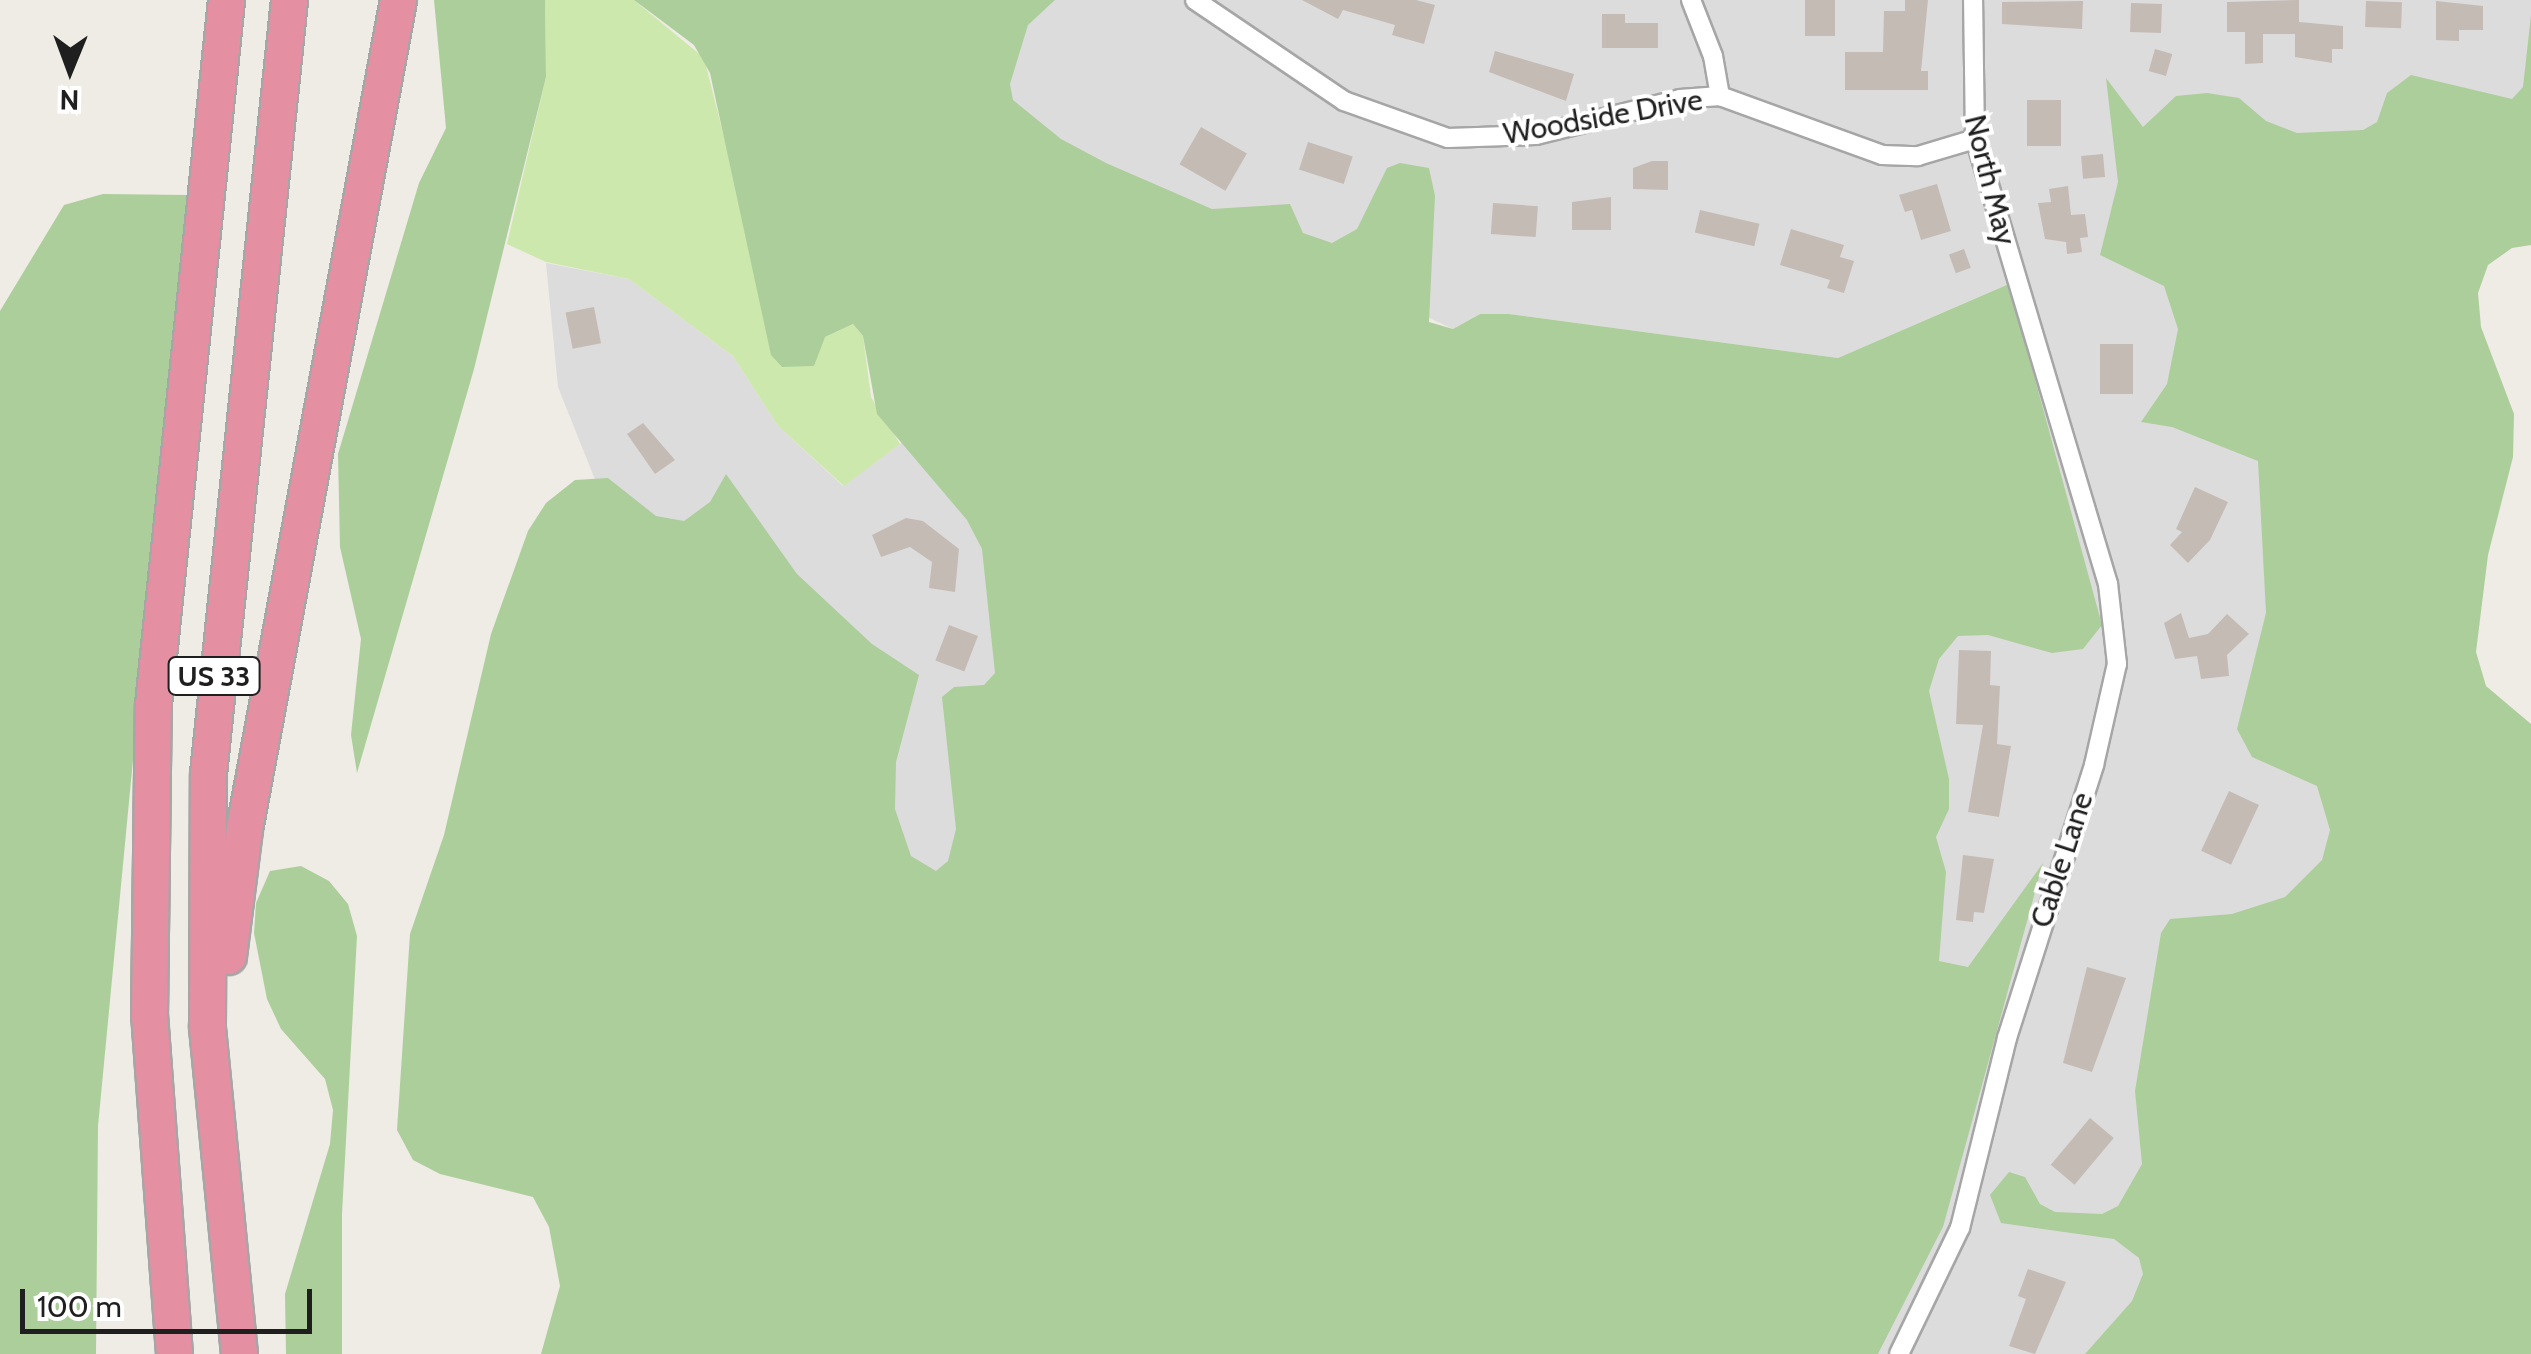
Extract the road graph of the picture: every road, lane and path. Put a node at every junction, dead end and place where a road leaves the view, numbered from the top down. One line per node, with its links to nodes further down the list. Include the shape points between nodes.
1 (226, 0): 11 (highway, US 33, via 153,704 149,1016)
2 (289, 0): 10 (highway, US 33, via 214,678 207,1026)
3 (398, 0): 10 (highway, via 244,829)
4 (1195, 0): 7 (street, Woodside Drive, via 1344,101 1448,138 1536,135 1680,99)
5 (1692, 0): 7 (street, via 1714,56)
6 (1972, 0): 8 (street, North May)
7 (1720, 96): 8 (street, Woodside Drive, via 1882,155 1918,156)
8 (1976, 140): 9 (street, North May)
9 (2040, 355): 13 (street, Cable Lane, via 2108,584 2114,687 2007,1038 1960,1228)
10 (216, 1122): 12 (highway, US 33)
11 (174, 1354)
12 (239, 1354)
13 (1899, 1354)

